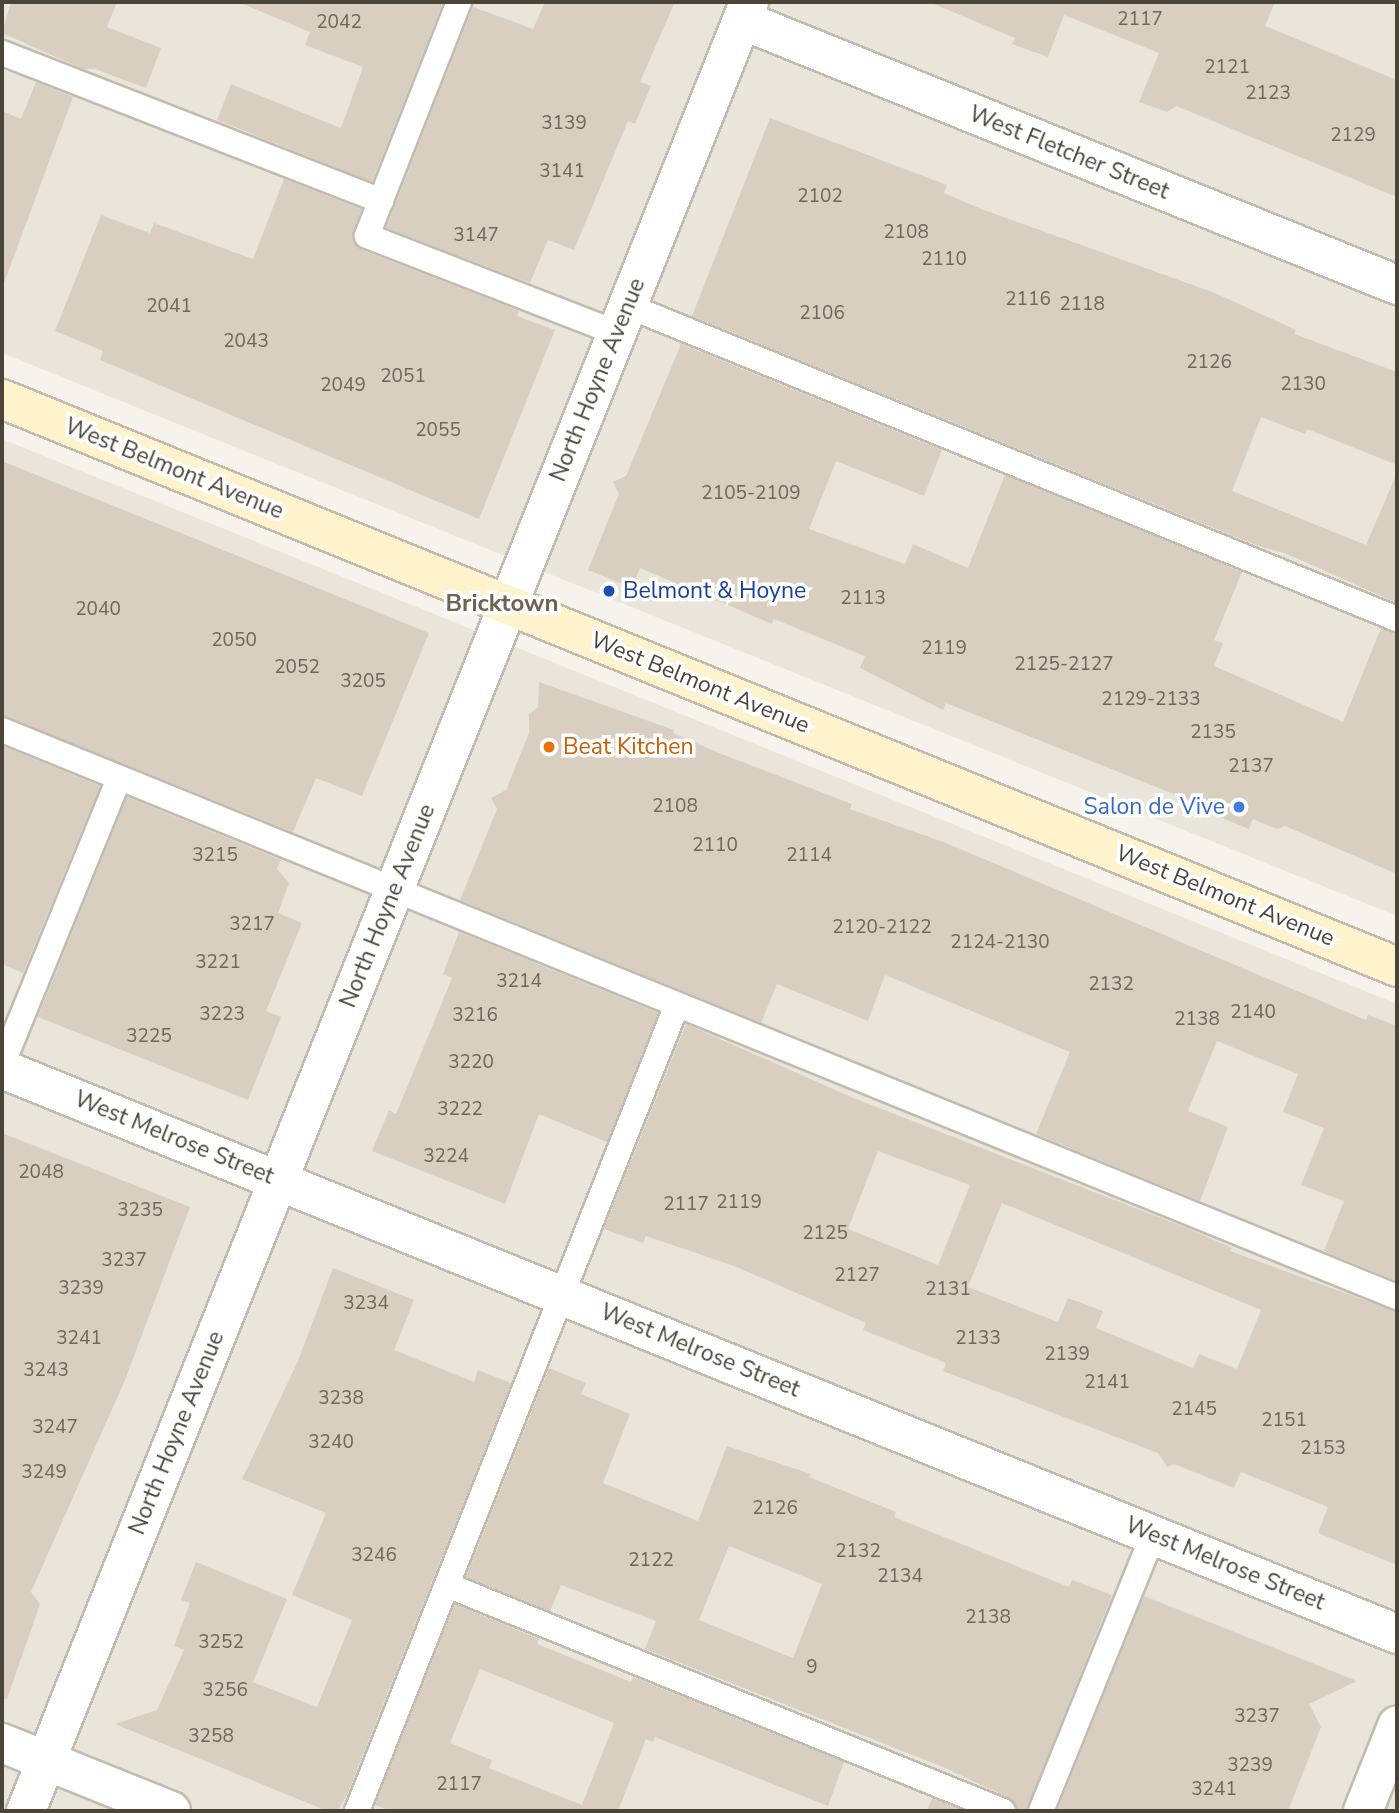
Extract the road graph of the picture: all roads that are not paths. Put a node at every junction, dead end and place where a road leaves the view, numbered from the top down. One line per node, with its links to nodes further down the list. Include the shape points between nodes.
1 (459, 2): 4 (lane)
2 (745, 11): 5 (street, West Fletcher Street); 6 (street, North Hoyne Avenue)
3 (2, 53): 4 (lane)
4 (382, 201): 6 (lane, via 367,236)
5 (1397, 285)
6 (622, 319): 8 (street, North Hoyne Avenue); 9 (lane)
7 (2, 399): 8 (main road, West Belmont Avenue)
8 (508, 605): 12 (street, North Hoyne Avenue); 13 (main road, West Belmont Avenue)
9 (1397, 619)
10 (2, 730): 11 (lane)
11 (119, 778): 12 (lane); 15 (lane)
12 (394, 890): 14 (lane); 16 (street, North Hoyne Avenue)
13 (1397, 967)
14 (677, 1005): 17 (lane); 18 (lane)
15 (2, 1067): 16 (street, West Melrose Street)
16 (278, 1180): 17 (street, West Melrose Street); 24 (street, North Hoyne Avenue)
17 (562, 1295): 19 (street, West Melrose Street); 20 (lane)
18 (1397, 1297)
19 (1153, 1535): 21 (street, West Melrose Street); 29 (lane)
20 (447, 1585): 27 (lane); 28 (lane)
21 (1397, 1634)
22 (1397, 1726): 30 (street)
23 (2, 1743): 24 (street)
24 (46, 1760): 25 (street, North Hoyne Avenue); 26 (street)
25 (26, 1811)
26 (171, 1811)
27 (358, 1811)
28 (1003, 1811)
29 (1041, 1811)
30 (1363, 1811)

